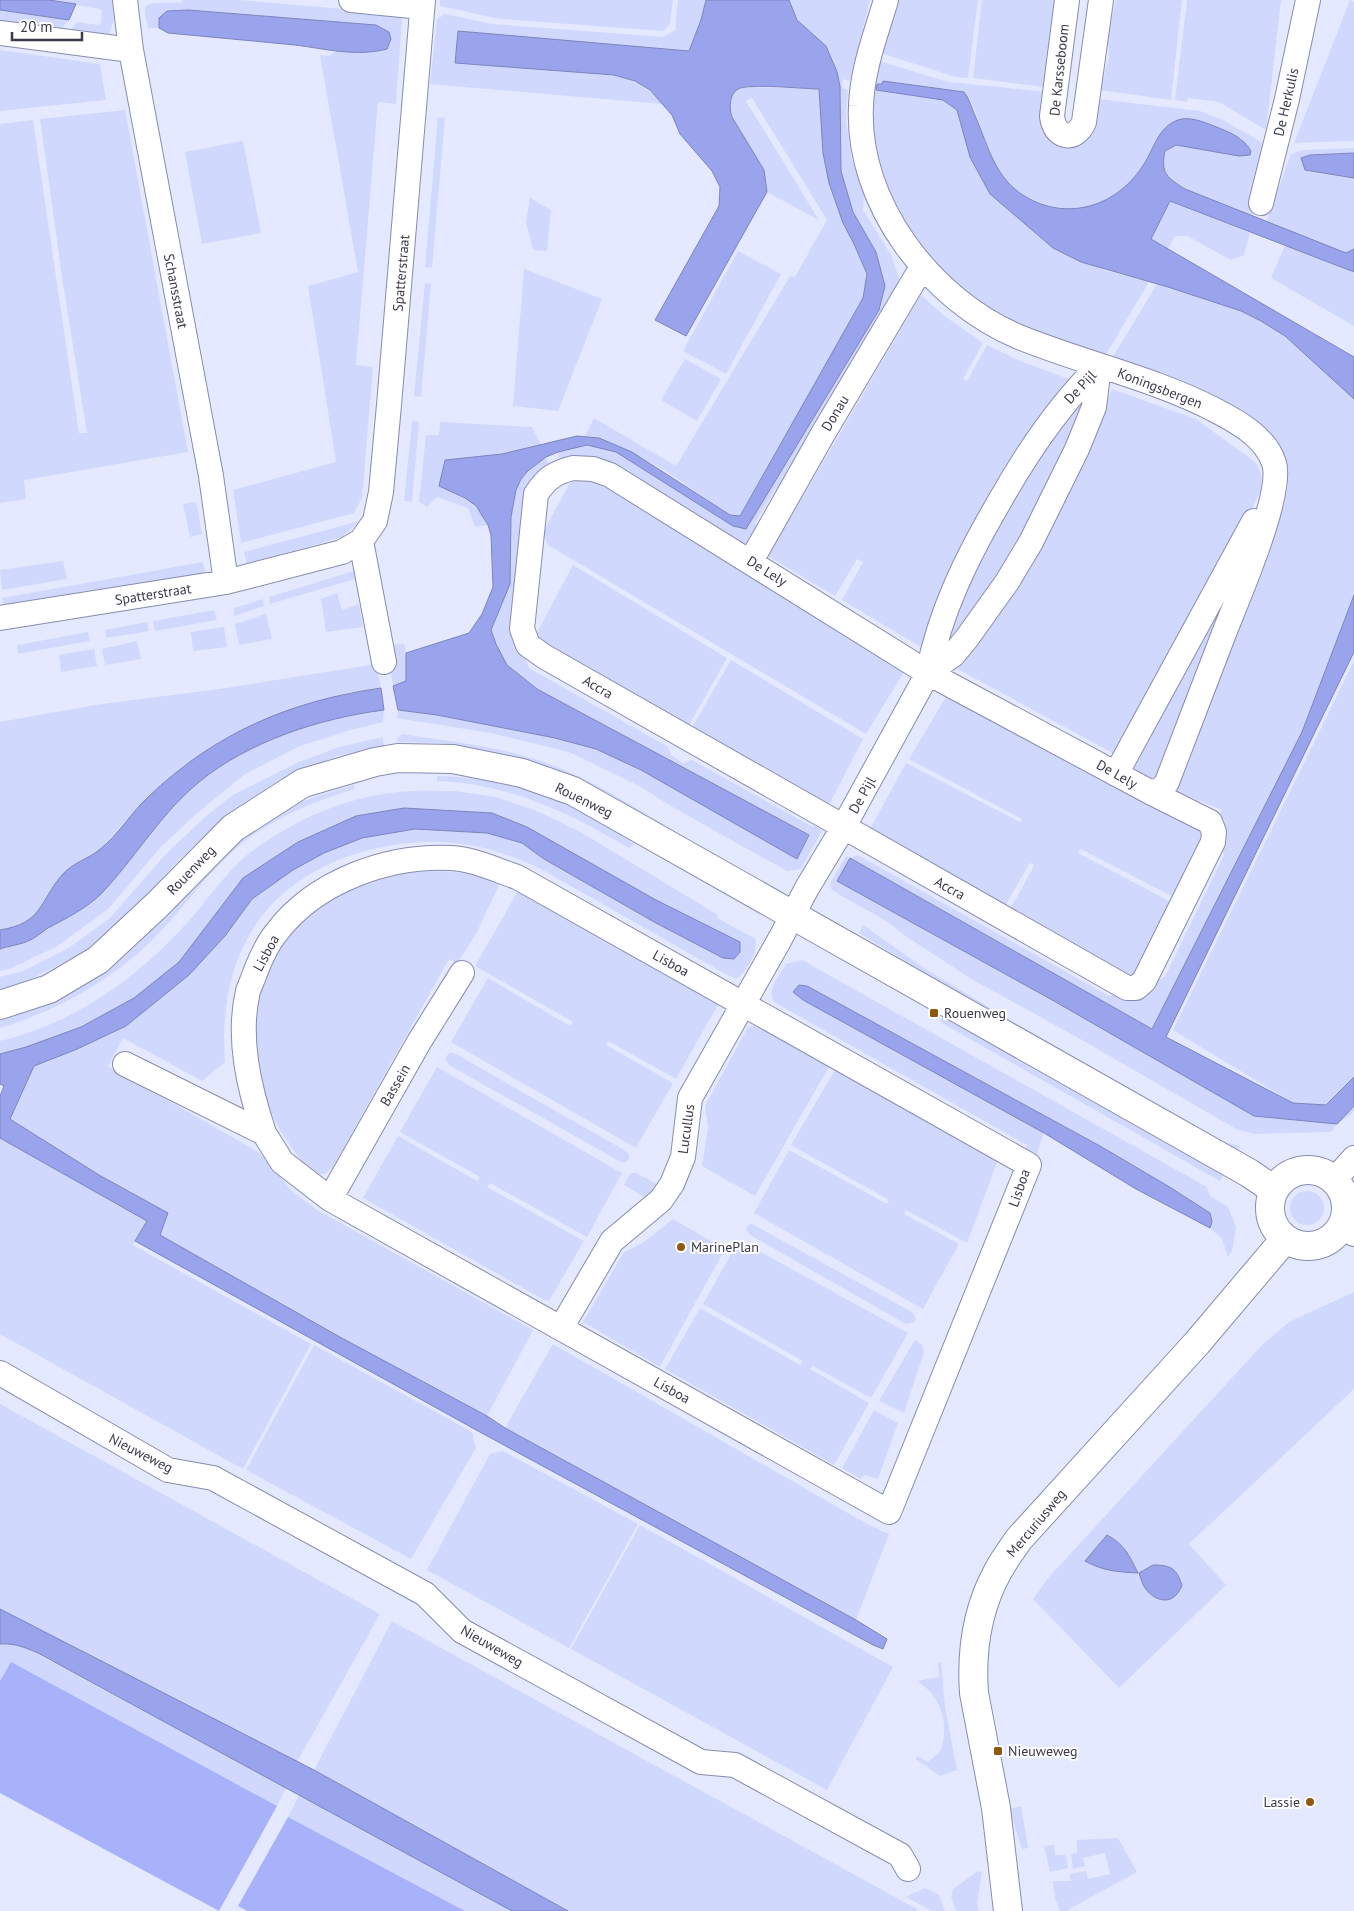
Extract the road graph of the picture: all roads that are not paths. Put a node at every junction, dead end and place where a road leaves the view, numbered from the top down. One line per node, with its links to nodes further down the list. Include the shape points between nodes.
1 (125, 0): 9 (street, Schansstraat)
2 (350, 0): 7 (street)
3 (886, 0): 11 (street, Koningsbergen, via 867,66 861,104 861,133 866,164 878,198)
4 (1067, 0): 5 (street, De Karsseboom, via 1052,116 1058,133 1071,136 1078,133 1084,122)
5 (1101, 0)
6 (1308, 0): 10 (street, De Herkulis, via 1288,99)
7 (422, 3): 14 (street, Spatterstraat, via 381,492 375,521)
8 (0, 32): 9 (street)
9 (131, 50): 16 (street, Schansstraat, via 211,476)
10 (1261, 203)
11 (922, 267): 12 (street, Koningsbergen, via 990,322); 15 (street, Donau)
12 (1099, 366): 13 (street, Koningsbergen, via 1192,398 1250,430 1274,463); 20 (street, De Pijl, via 1075,389 1056,414 981,532 941,623); 20 (street, De Pijl, via 1094,406 1077,449 1031,542 967,638 953,655)
13 (1276, 479): 21 (street); 22 (street, Koningsbergen, via 1264,527 1168,782 1161,790)
14 (360, 541): 16 (street, Spatterstraat, via 342,552); 19 (street)
15 (751, 561): 18 (street, De Lely, via 610,474 573,468 557,472 536,494 522,629 528,645); 20 (street, De Lely)
16 (226, 582): 17 (street, Spatterstraat)
17 (0, 618)
18 (545, 657): 23 (street, Accra)
19 (384, 662)
20 (928, 673): 21 (street, De Lely); 23 (street, De Pijl)
21 (1116, 774): 22 (street, De Lely)
22 (1150, 792): 23 (street, Accra, via 1210,822 1214,832 1213,842 1144,981 1136,988 1127,988)
23 (843, 828): 24 (street, De Pijl)
24 (793, 915): 26 (street, Lucullus); 27 (main road, Rouenweg, via 573,791 522,773 453,759 398,758 303,783 233,828 98,960 49,988); 32 (main road, Rouenweg)
25 (462, 973): 33 (street, Bassein)
26 (744, 1003): 29 (street, Lisboa, via 517,877 453,858 416,859 371,869 306,902 276,933 260,960 248,991 244,1031 253,1101); 36 (street, Lucullus, via 690,1098 683,1157 672,1184 661,1200 612,1241); 36 (street, Lisboa, via 1029,1165 889,1512)
27 (0, 1005)
28 (125, 1064): 29 (street)
29 (264, 1133): 33 (street, Lisboa, via 282,1162)
30 (1354, 1158): 31 (street)
31 (1334, 1180): 32 (main road, via 1323,1173 1301,1170 1280,1181); 34 (main road, via 1343,1192)
32 (1274, 1190): 35 (main road, via 1271,1216)
33 (330, 1199): 36 (street, Lisboa)
34 (1348, 1230): 35 (main road, via 1317,1245 1300,1245)
35 (1285, 1238): 39 (main road, Mercuriusweg, via 1197,1343 1020,1539 998,1569 983,1607 975,1641 973,1676 996,1808)
36 (561, 1328)
37 (0, 1373): 38 (street, Nieuweweg, via 168,1470 213,1478 425,1594 462,1631 702,1762 735,1765 900,1855)
38 (908, 1869)
39 (1008, 1911)

